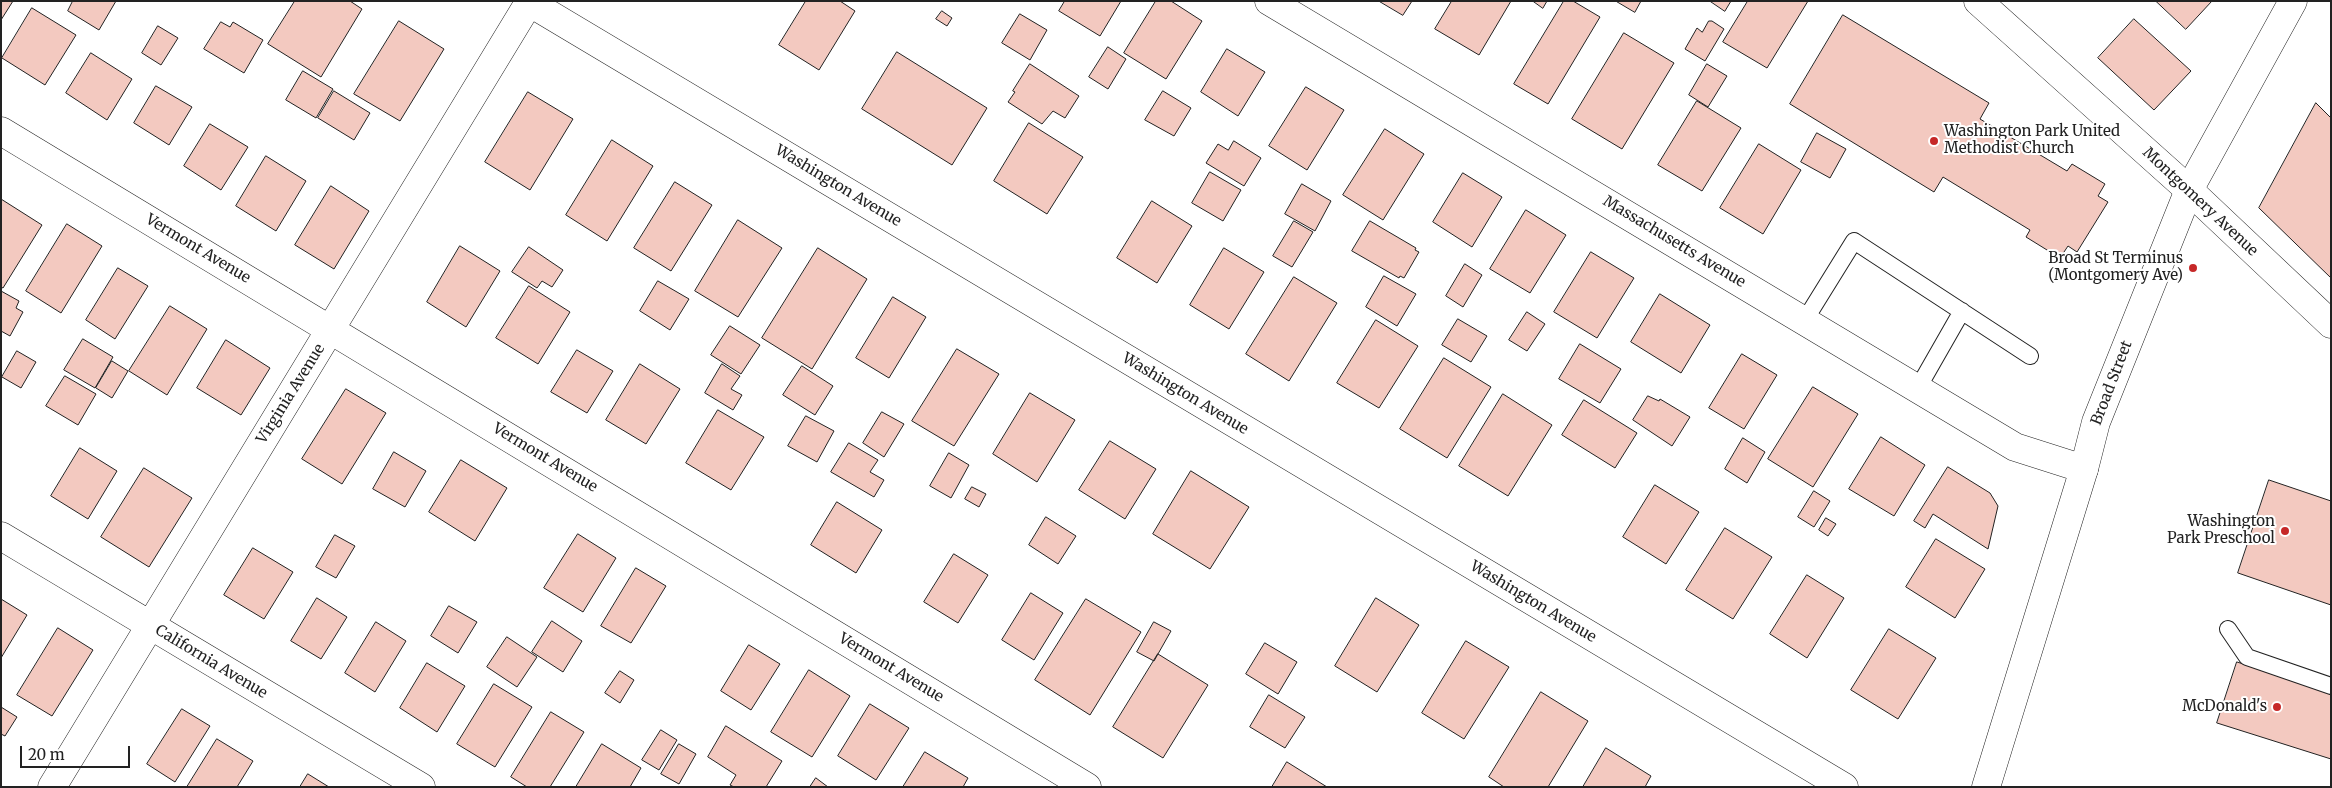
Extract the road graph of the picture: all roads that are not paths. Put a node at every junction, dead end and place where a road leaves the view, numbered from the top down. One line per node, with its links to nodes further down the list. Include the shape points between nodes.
1 (1269, 1): 10 (street, Massachusetts Avenue)
2 (1963, 1): 6 (street)
3 (1978, 1): 6 (street, Montgomery Avenue)
4 (2293, 1): 8 (street, Broad Street)
5 (529, 2): 12 (street, Virginia Avenue); 23 (street, Washington Avenue)
6 (2007, 27): 8 (street, Montgomery Avenue)
7 (1, 131): 12 (street, Vermont Avenue)
8 (2189, 190): 11 (street, Montgomery Avenue); 15 (street, Broad Street, via 2096,422)
9 (1962, 311): 10 (lane, via 1854,241); 13 (lane); 14 (lane)
10 (1805, 320): 14 (street, Massachusetts Avenue)
11 (2331, 324)
12 (332, 329): 17 (street, Virginia Avenue); 22 (street, Vermont Avenue)
13 (2030, 356)
14 (1918, 388): 15 (street, Massachusetts Avenue, via 2015,447)
15 (2084, 468): 24 (street, Broad Street)
16 (1, 536): 17 (street, California Avenue)
17 (149, 625): 20 (street, Virginia Avenue); 21 (street, California Avenue)
18 (2228, 629): 19 (lane, via 2247,657)
19 (2331, 686)
20 (52, 787)
21 (421, 787)
22 (1087, 787)
23 (1844, 787)
24 (1986, 787)

